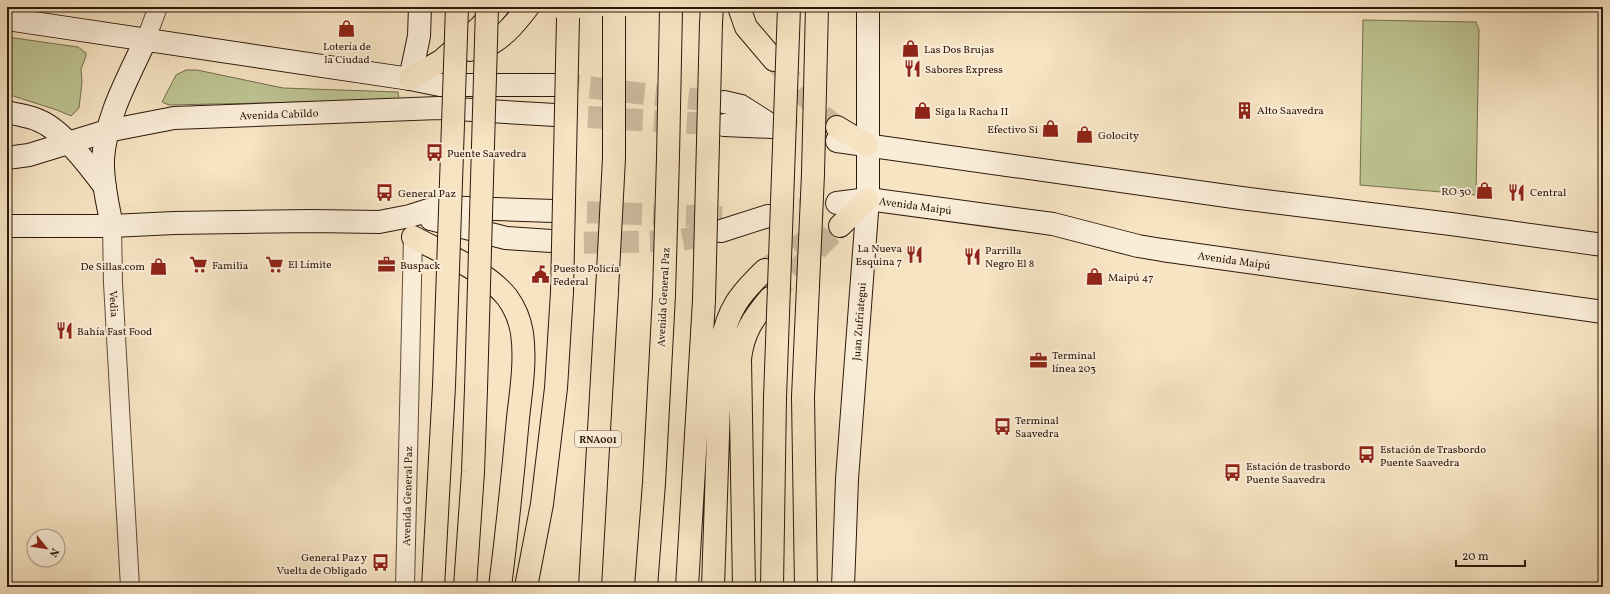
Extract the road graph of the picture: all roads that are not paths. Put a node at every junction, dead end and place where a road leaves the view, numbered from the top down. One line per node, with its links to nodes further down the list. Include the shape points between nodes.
1 (158, 7): 16 (street, Vedia)
2 (420, 7): 19 (main road, via 419,36)
3 (457, 7): 48 (highway, bridge, via 444,386)
4 (487, 7): 49 (highway, bridge, via 476,388)
5 (498, 7): 17 (highway, via 480,27)
6 (528, 7): 17 (highway, via 519,19 492,43)
7 (739, 7): 18 (highway, via 746,27)
8 (789, 7): 57 (highway, bridge, via 775,398)
9 (817, 7): 58 (highway, bridge, via 803,397)
10 (868, 7): 28 (main road, Juan Zufriategui)
11 (671, 9): 53 (highway, Avenida General Paz, bridge, via 664,295)
12 (614, 11): 52 (highway, RNA001, bridge, via 614,158)
13 (568, 12): 51 (highway, bridge, via 562,292 556,388 542,504)
14 (712, 15): 54 (highway, bridge, via 704,300)
15 (7, 19): 16 (main road)
16 (146, 39): 19 (main road); 25 (main road, Vedia, via 117,101)
17 (441, 60): 19 (highway)
18 (774, 60)
19 (410, 79): 20 (main road, via 440,85)
20 (557, 85)
21 (724, 102): 24 (main road, via 741,106 774,127)
22 (7, 112): 27 (main road, via 40,120)
23 (555, 115): 25 (main road, Avenida Cabildo, via 439,108 174,118)
24 (724, 125)
25 (107, 131): 27 (main road, Avenida Cabildo); 30 (main road, Vedia, via 103,160)
26 (837, 134): 28 (highway)
27 (69, 143): 29 (main road, Avenida Cabildo, via 29,155); 30 (main road)
28 (867, 145): 31 (main road, Juan Zufriategui); 42 (main road, via 1241,198)
29 (7, 158)
30 (105, 187): 40 (main road, Vedia)
31 (868, 199): 34 (highway); 45 (main road, Avenida Maipú, via 1053,224 1138,246); 59 (main road, Juan Zufriategui, via 847,479)
32 (489, 209): 33 (main road); 35 (main road, via 438,207); 35 (main road, via 559,242 506,238 437,220)
33 (554, 211)
34 (838, 215)
35 (410, 216): 37 (main road)
36 (768, 216): 38 (main road)
37 (379, 222): 40 (main road, via 174,223); 41 (main road)
38 (722, 224)
39 (7, 226): 40 (main road)
40 (112, 226): 46 (street, Vedia)
41 (413, 237): 47 (street, Avenida General Paz); 50 (highway, via 462,263 492,283 507,297 521,324 524,354 512,493)
42 (1603, 245)
43 (765, 270): 55 (highway, via 734,304 726,322 721,345)
44 (770, 298): 56 (highway, via 748,328 740,358)
45 (1603, 312)
46 (130, 587)
47 (405, 587)
48 (433, 587)
49 (465, 587)
50 (500, 587)
51 (526, 587)
52 (590, 587)
53 (646, 587)
54 (687, 587)
55 (712, 587)
56 (744, 587)
57 (772, 587)
58 (806, 587)
59 (843, 587)

